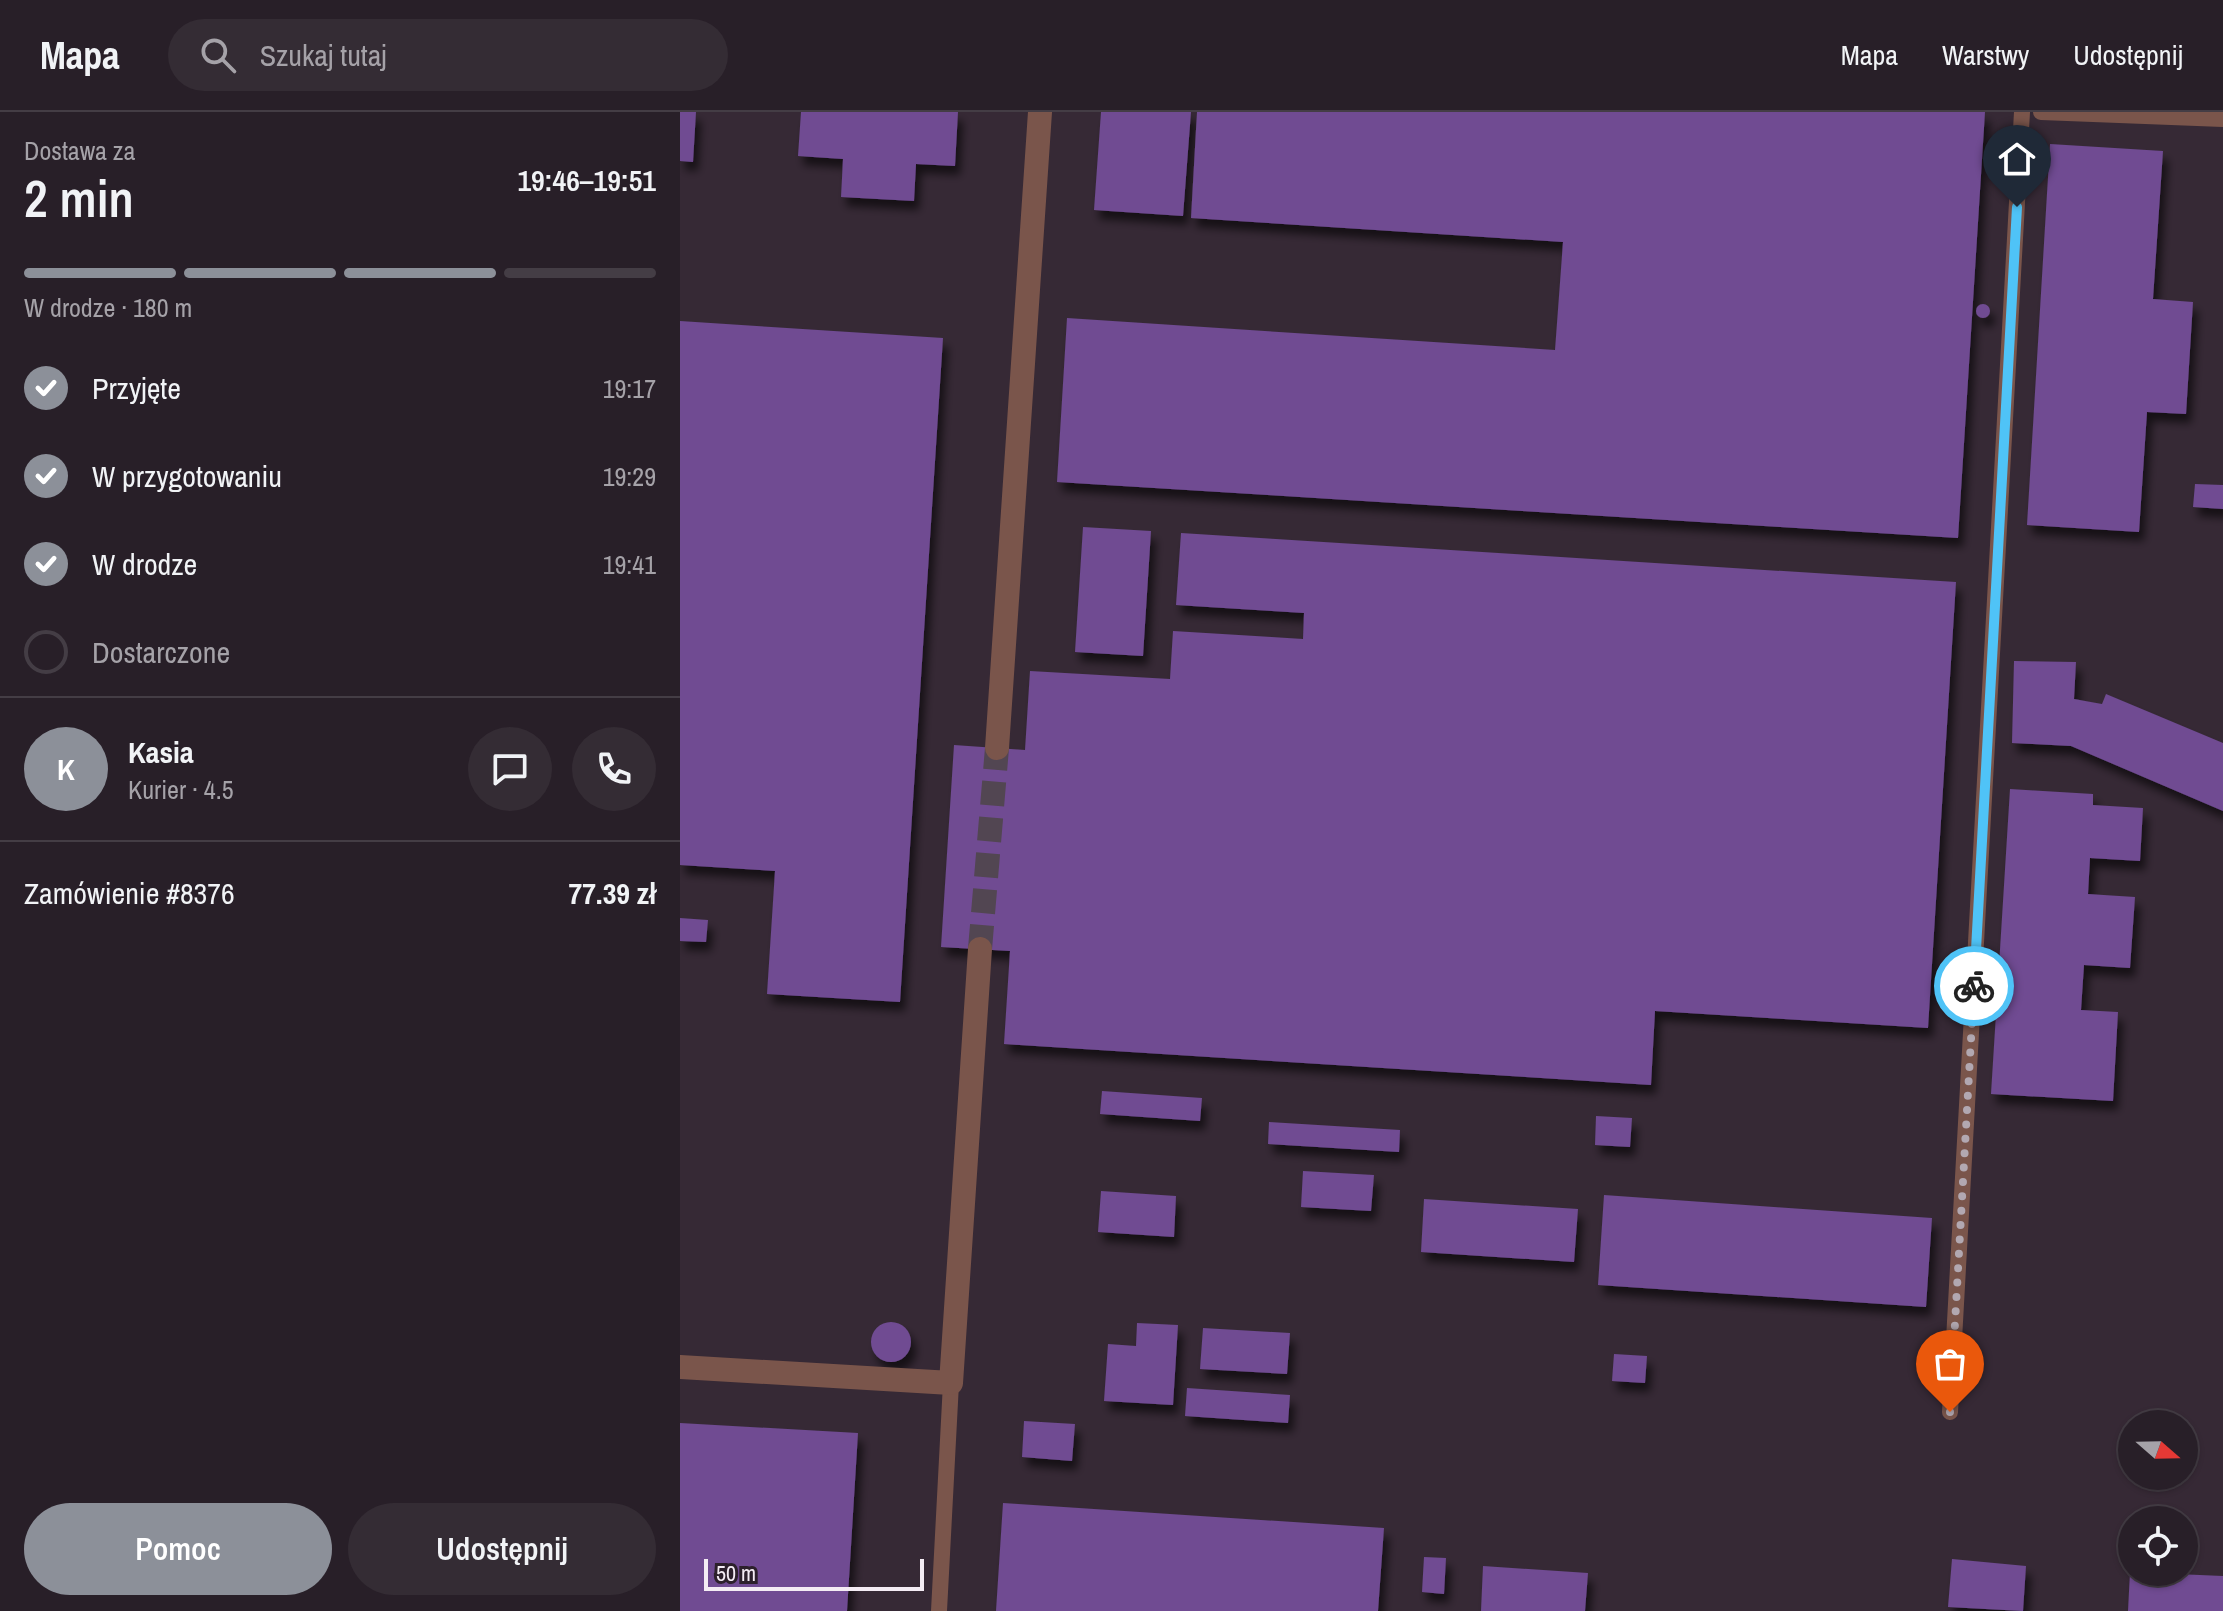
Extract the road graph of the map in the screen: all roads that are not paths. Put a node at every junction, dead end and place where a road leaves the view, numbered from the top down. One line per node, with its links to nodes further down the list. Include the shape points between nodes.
1 (1040, 112): 5 (street)
2 (2022, 112): 9 (lane)
3 (2041, 112): 4 (lane)
4 (2223, 119)
5 (997, 748)
6 (980, 949): 8 (street)
7 (680, 1367): 8 (street)
8 (951, 1383): 10 (lane)
9 (1950, 1412)
10 (939, 1611)

